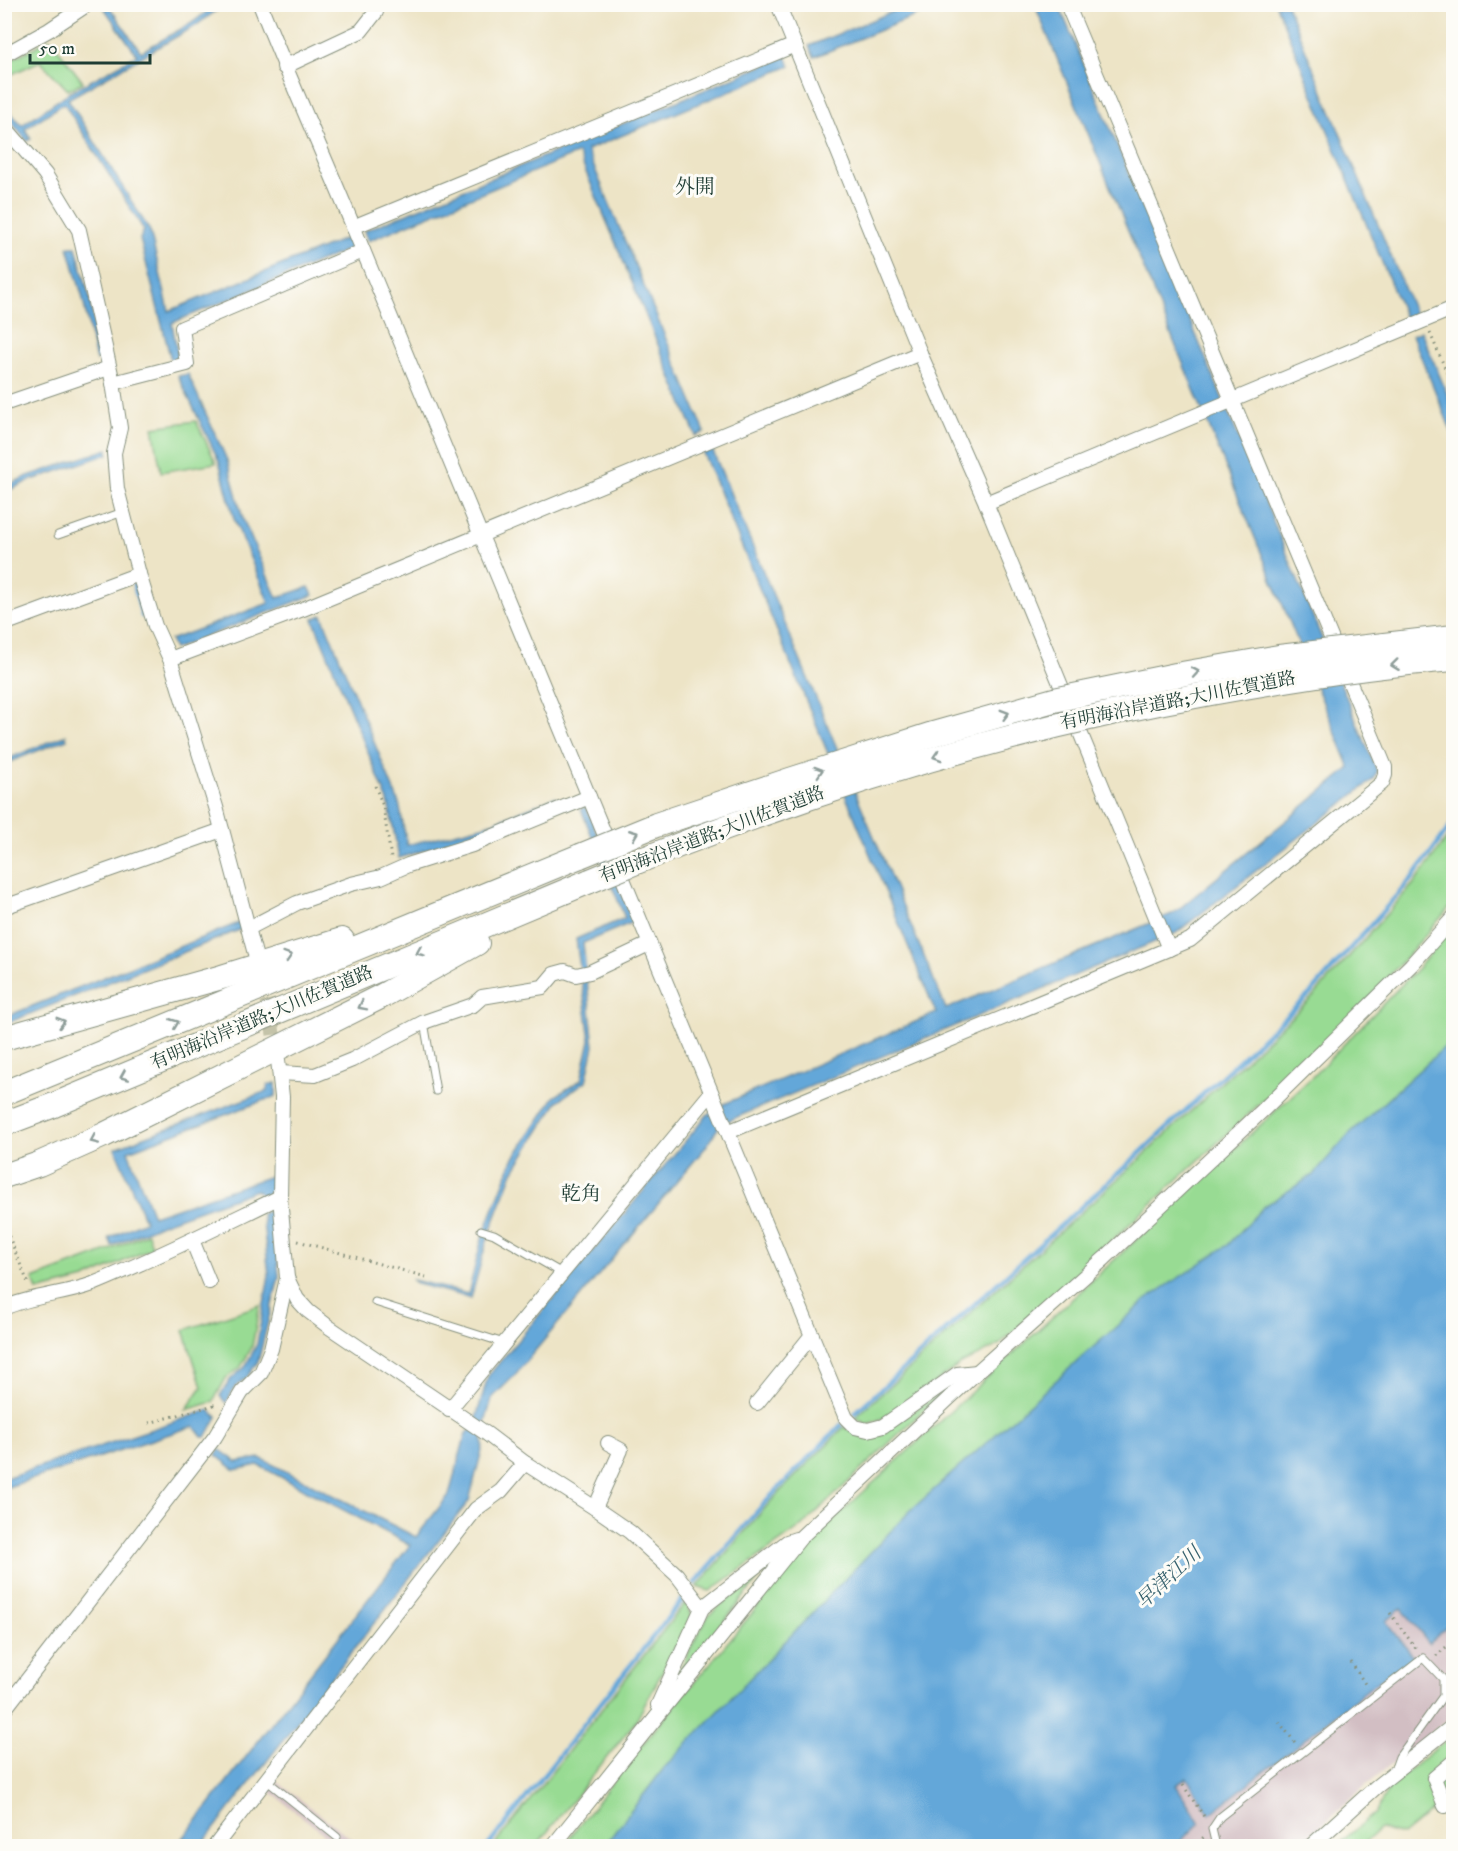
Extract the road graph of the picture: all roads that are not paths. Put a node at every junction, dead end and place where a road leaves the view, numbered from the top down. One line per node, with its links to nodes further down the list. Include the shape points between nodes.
1 (88, 4): 7 (street)
2 (260, 4): 8 (street)
3 (778, 4): 6 (street)
4 (1067, 4): 16 (street)
5 (376, 12): 8 (street, via 361,31)
6 (795, 45): 10 (street); 13 (street)
7 (4, 55)
8 (284, 67): 10 (street)
9 (4, 126): 14 (street, via 45,174 79,230)
10 (353, 227): 11 (street)
11 (363, 251): 15 (street, via 182,328 187,364); 21 (street)
12 (1454, 308): 16 (street)
13 (920, 353): 18 (street); 21 (street)
14 (109, 368): 15 (street); 17 (street)
15 (113, 383): 19 (street, via 120,428 114,453)
16 (1233, 400): 18 (street); 35 (street, via 1385,775 1382,783 1190,940)
17 (4, 404)
18 (986, 504): 35 (street)
19 (123, 512): 20 (lane); 22 (street)
20 (58, 535)
21 (480, 537): 25 (street); 27 (street)
22 (139, 574): 23 (street); 25 (street, via 154,626)
23 (4, 624)
24 (1454, 637): 29 (highway, 有明海沿岸道路;大川佐賀道路, one-way to 24, bridge, via 656,825 933,734 1054,700 1279,657)
25 (170, 659): 28 (street)
26 (1454, 659): 30 (highway, 有明海沿岸道路;大川佐賀道路, one-way to 30, bridge, via 1291,678 1058,724 939,755 796,801)
27 (589, 797): 33 (street, via 381,878 297,903); 34 (street)
28 (222, 830): 31 (street); 33 (street)
29 (537, 874): 38 (highway, one-way to 29, via 373,932); 40 (highway, 有明海沿岸道路;大川佐賀道路, one-way to 29)
30 (559, 894): 42 (highway, 有明海沿岸道路;大川佐賀道路, one-way to 42); 44 (highway, one-way to 44, via 382,996 104,1135)
31 (4, 907)
32 (1454, 917): 55 (street, via 1404,973 1272,1102)
33 (249, 928): 36 (street)
34 (650, 944): 37 (street, via 583,973 565,970 554,974 543,987 482,997 473,1005); 41 (street)
35 (1169, 949): 43 (street)
36 (255, 954)
37 (424, 1022): 39 (lane); 45 (street, via 315,1075 279,1067)
38 (4, 1038)
39 (436, 1091)
40 (4, 1093)
41 (713, 1098): 43 (street); 48 (street)
42 (4, 1124)
43 (727, 1130): 53 (street)
44 (4, 1176)
45 (280, 1197): 47 (street); 49 (street)
46 (481, 1230): 48 (lane)
47 (192, 1240): 50 (street); 52 (street, via 92,1284)
48 (562, 1273): 54 (street)
49 (287, 1278): 57 (street, via 308,1311); 63 (street, via 271,1349 261,1373 242,1392 215,1437)
50 (209, 1282)
51 (375, 1302): 54 (lane)
52 (4, 1308)
53 (812, 1335): 55 (street, via 846,1418 861,1429 883,1426 957,1374); 56 (street)
54 (504, 1343): 57 (street)
55 (977, 1372): 61 (street)
56 (757, 1403)
57 (449, 1410): 59 (street)
58 (608, 1443): 60 (street, via 621,1450)
59 (525, 1463): 60 (street); 68 (street, via 501,1491 476,1509)
60 (595, 1508): 62 (street, via 630,1532 677,1575)
61 (801, 1537): 62 (street, via 787,1542); 64 (street)
62 (702, 1608): 64 (street)
63 (4, 1710)
64 (650, 1723): 72 (street)
65 (1454, 1725): 67 (street)
66 (1454, 1761): 69 (street, via 1434,1778 1445,1806)
67 (1393, 1774): 73 (lane, via 1399,1757 1443,1696 1443,1679 1425,1660 1220,1817 1212,1829); 74 (street)
68 (266, 1780): 70 (lane); 71 (street)
69 (1454, 1799)
70 (337, 1837)
71 (214, 1846)
72 (553, 1846)
73 (1216, 1846)
74 (1311, 1846)

